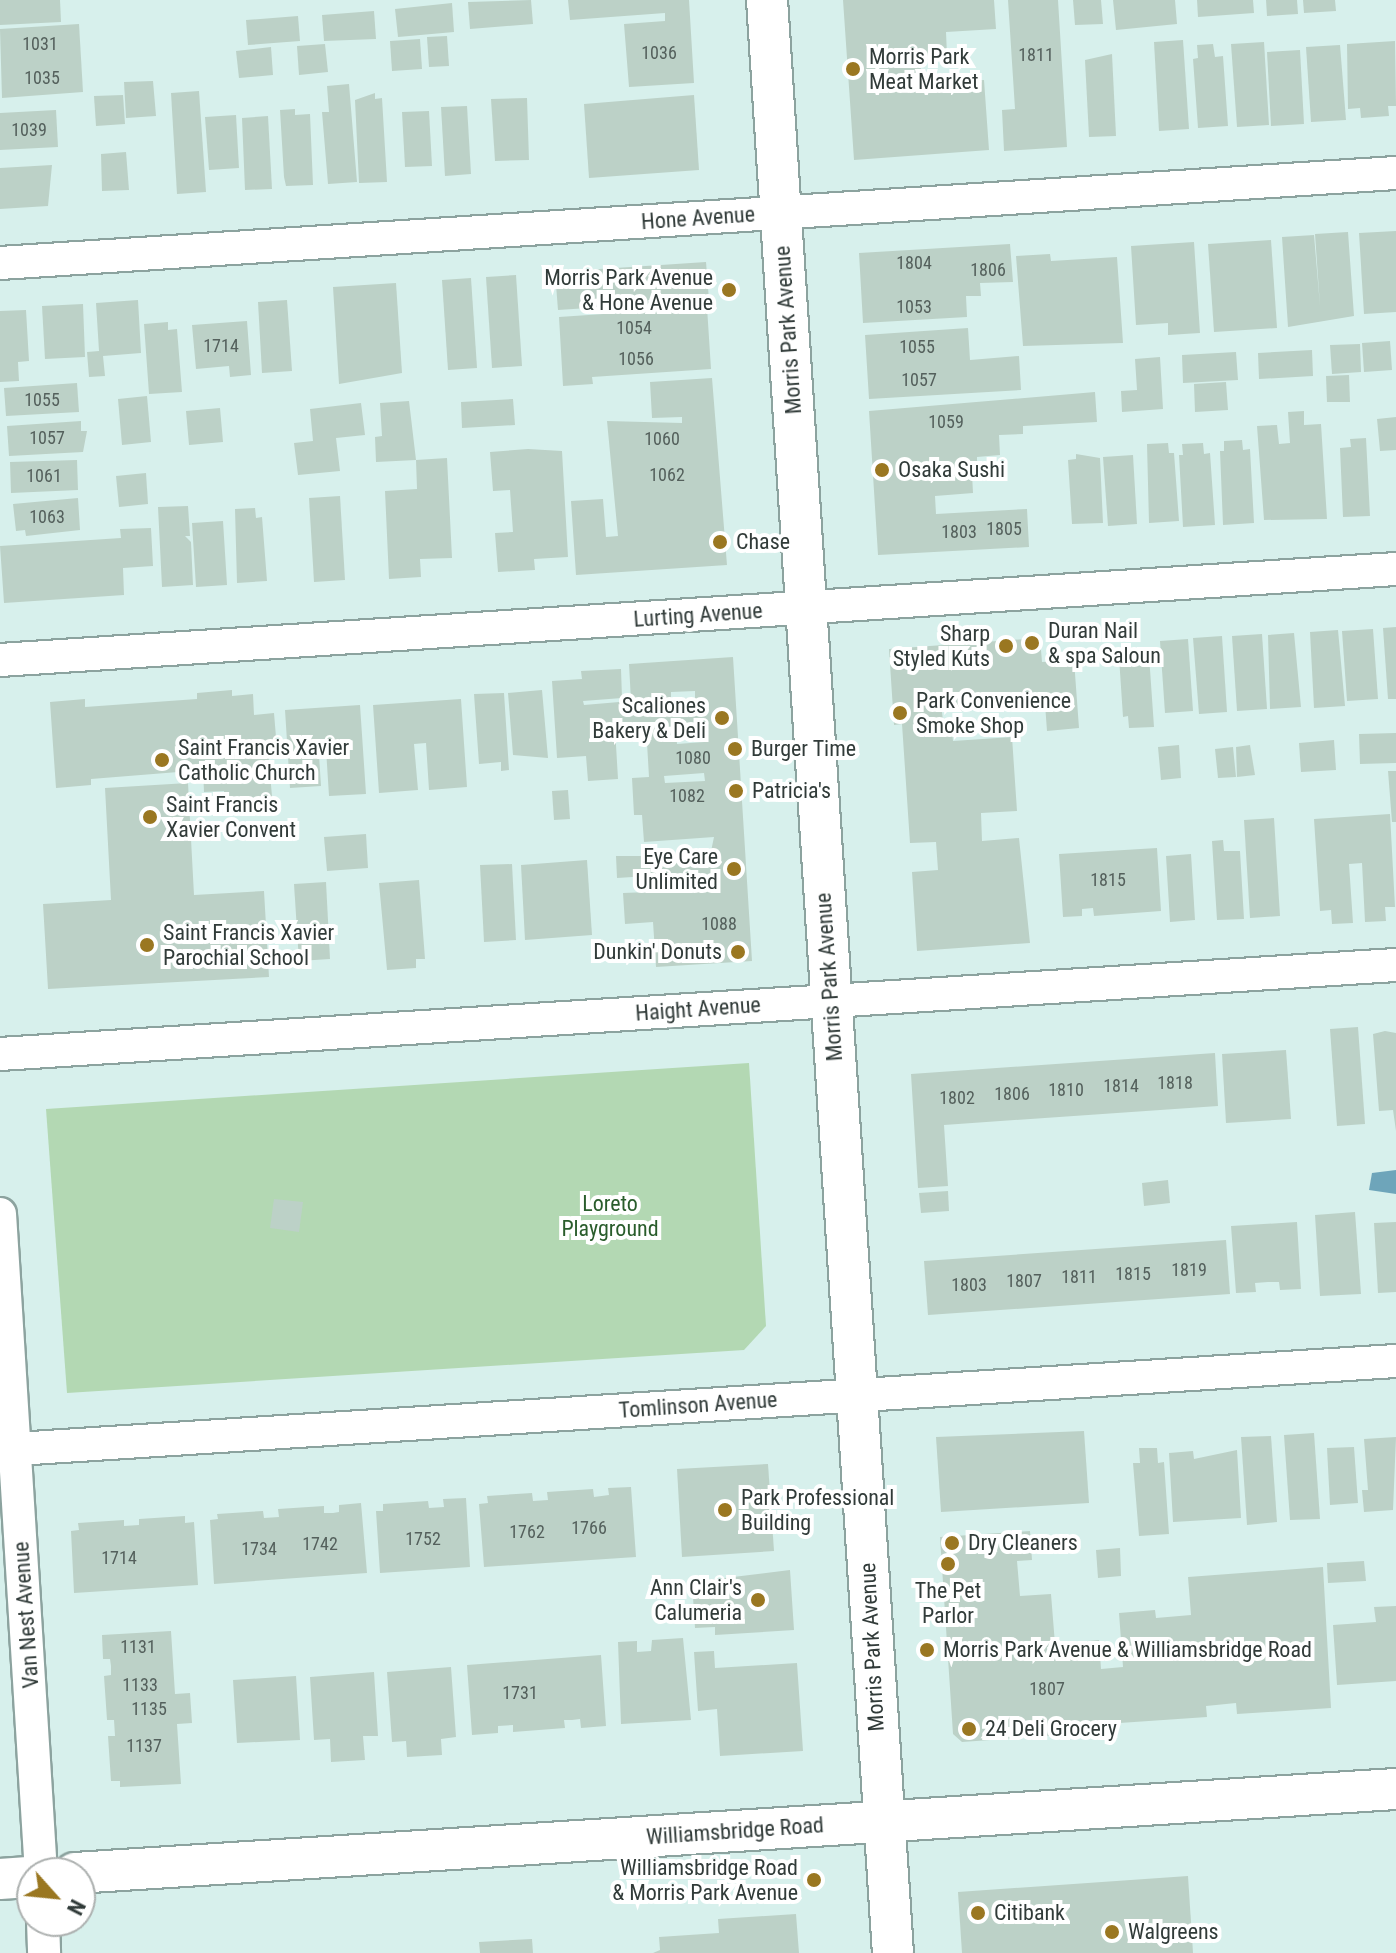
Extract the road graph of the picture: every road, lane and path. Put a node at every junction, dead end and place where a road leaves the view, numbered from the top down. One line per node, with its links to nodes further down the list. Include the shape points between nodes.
1 (767, 0): 3 (main road, Morris Park Avenue)
2 (1396, 173): 3 (street, Hone Avenue)
3 (781, 213): 4 (street, Hone Avenue); 6 (main road, Morris Park Avenue)
4 (0, 263)
5 (1396, 569): 6 (street, Lurting Avenue)
6 (806, 608): 7 (street, Lurting Avenue); 9 (main road, Morris Park Avenue)
7 (0, 660)
8 (1396, 965): 9 (street, Haight Avenue)
9 (831, 1001): 10 (street, Haight Avenue); 13 (main road, Morris Park Avenue)
10 (0, 1054)
11 (0, 1214): 14 (street, Van Nest Avenue)
12 (1396, 1361): 13 (street, Tomlinson Avenue)
13 (856, 1396): 14 (street, Tomlinson Avenue); 16 (main road, Morris Park Avenue)
14 (7, 1449): 17 (street, Van Nest Avenue)
15 (1396, 1789): 16 (main road, Williamsbridge Road)
16 (884, 1822): 18 (main road, Williamsbridge Road); 19 (main road, Morris Park Avenue)
17 (40, 1857)
18 (96, 1872)
19 (893, 1953)

